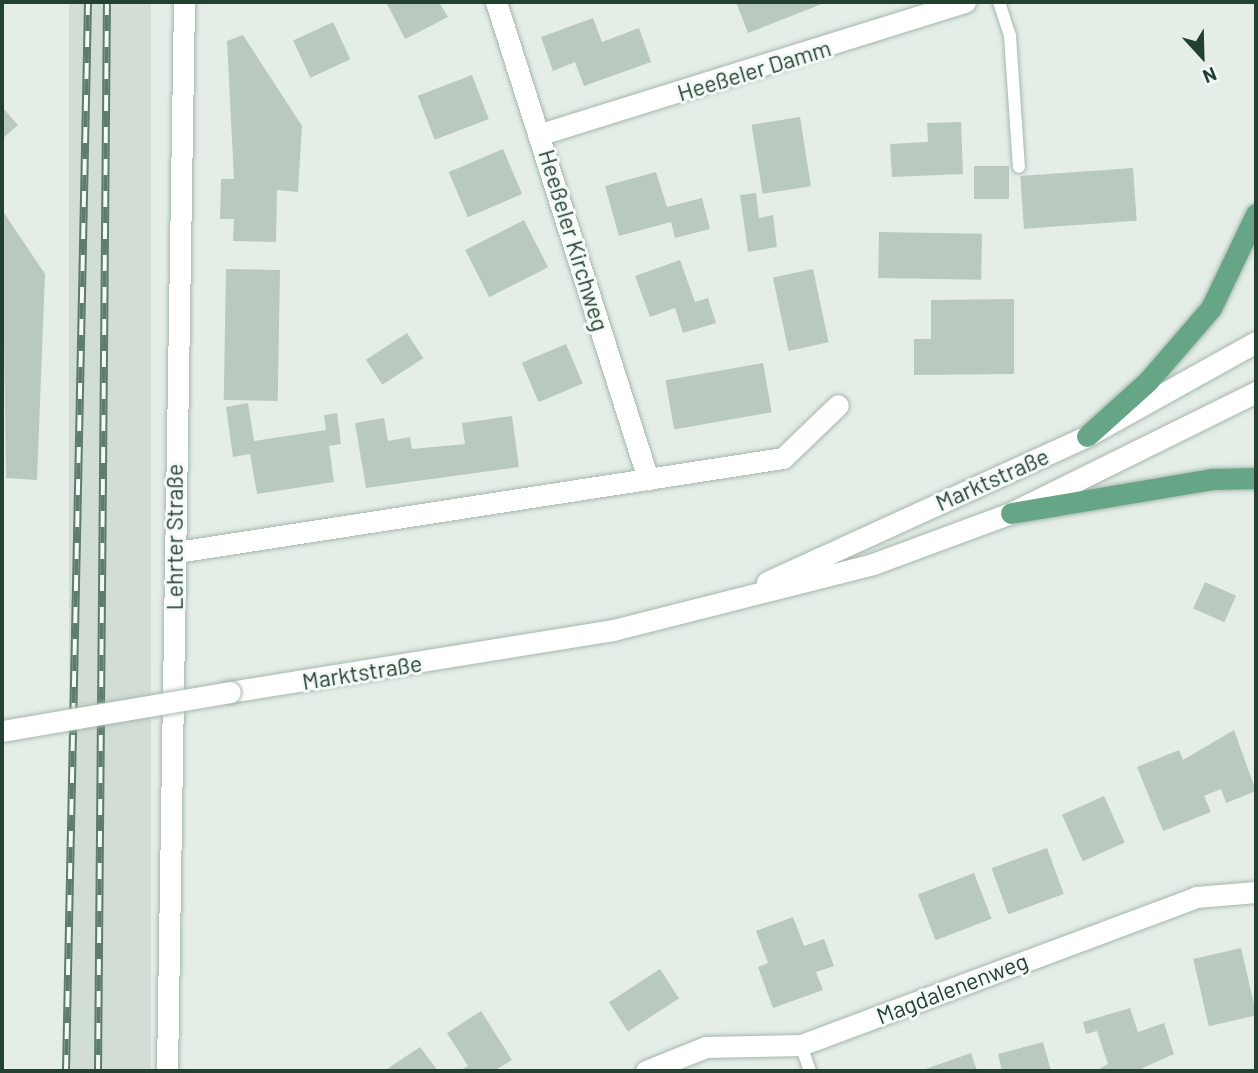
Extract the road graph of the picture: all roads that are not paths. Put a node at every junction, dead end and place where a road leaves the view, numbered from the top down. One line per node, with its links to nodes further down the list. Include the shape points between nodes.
1 (184, 2): 15 (street, Lehrter Straße)
2 (496, 2): 5 (street, Heeßeler Kirchweg)
3 (999, 2): 6 (lane, via 1010,36)
4 (955, 4): 5 (street, Heeßeler Damm)
5 (541, 134): 13 (street, Heeßeler Kirchweg)
6 (1019, 167)
7 (1256, 214): 11 (main road, via 1211,308 1147,381)
8 (1256, 342): 11 (street, Marktstraße)
9 (1256, 392): 14 (street, Marktstraße)
10 (838, 405): 13 (street, via 783,458)
11 (1087, 436): 16 (street, Marktstraße)
12 (1256, 478): 14 (main road, via 1213,479)
13 (648, 479): 15 (street)
14 (1012, 513): 16 (street, Marktstraße, via 873,564)
15 (177, 552): 20 (street, Lehrter Straße, via 166,873)
16 (721, 603): 17 (street, Marktstraße, bridge, via 532,646)
17 (2, 731)
18 (1256, 892): 19 (street, Magdalenenweg, via 1196,897)
19 (802, 1045): 21 (street, Magdalenenweg, via 706,1047); 22 (lane)
20 (167, 1071)
21 (646, 1071)
22 (810, 1071)

